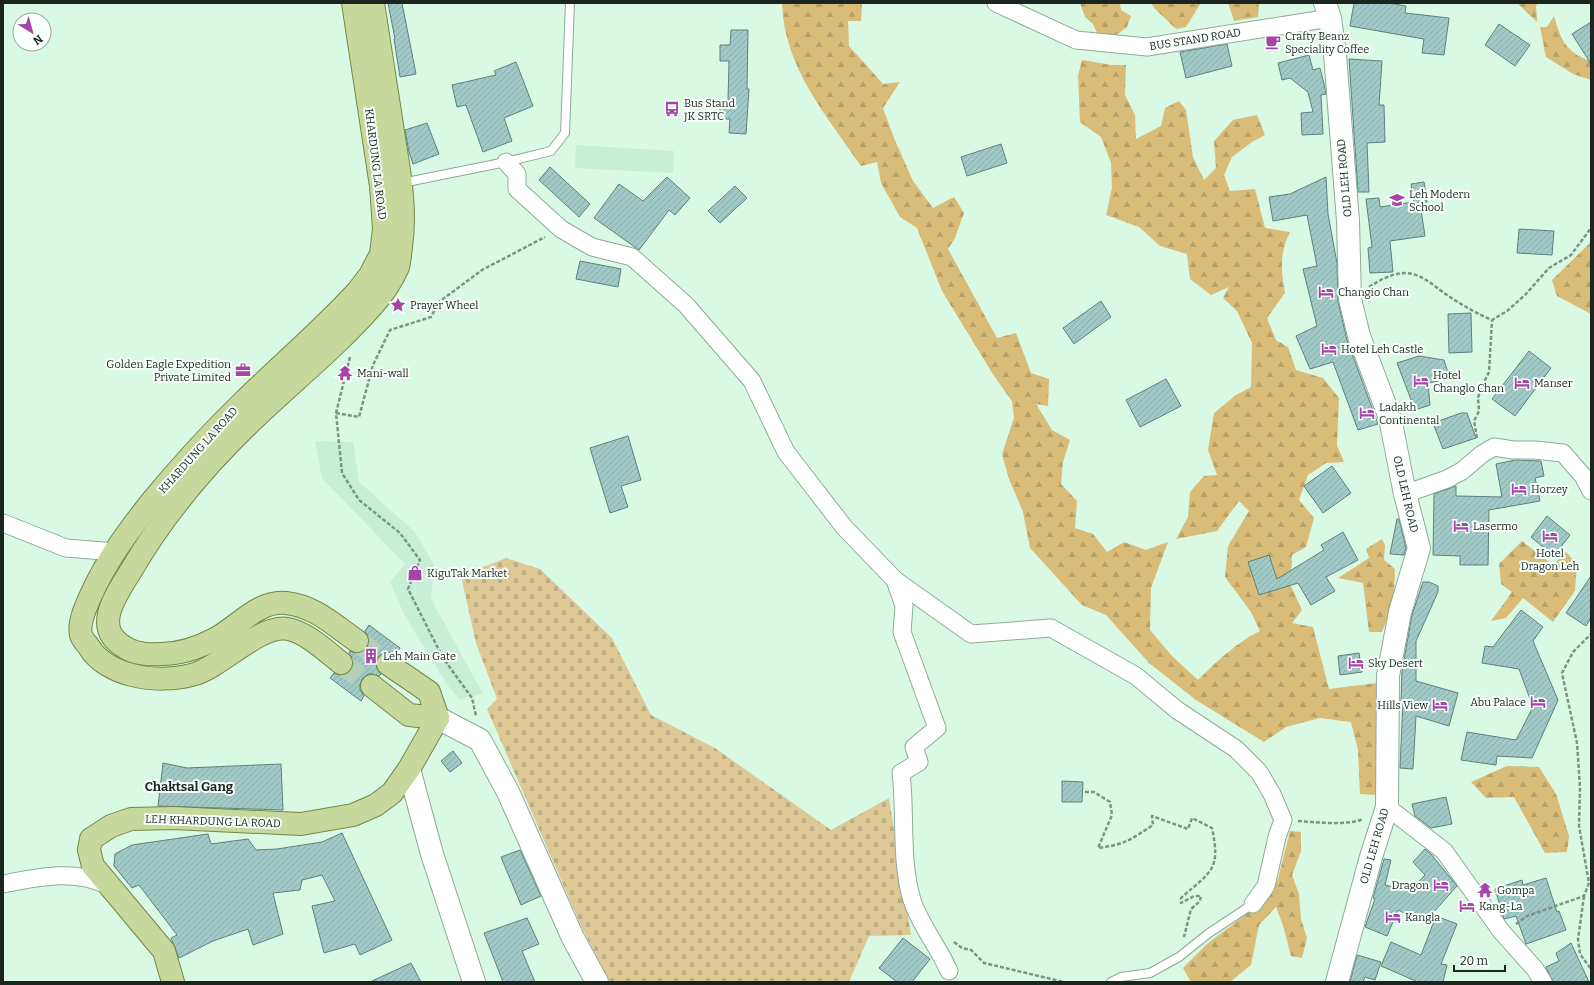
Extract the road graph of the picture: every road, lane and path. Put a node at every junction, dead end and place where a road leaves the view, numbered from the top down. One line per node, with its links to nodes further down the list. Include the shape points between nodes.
1 (353, 3): 8 (main road, KHARDUNG LA ROAD)
2 (373, 3): 7 (main road, KHARDUNG LA ROAD)
3 (570, 3): 6 (lane, via 564,132 551,152)
4 (996, 3): 5 (street, BUS STAND ROAD, via 1076,40 1147,47)
5 (1327, 11): 11 (street, OLD LEH ROAD, via 1335,54 1348,221)
6 (506, 162): 7 (lane); 10 (street, via 517,174 517,189)
7 (402, 183): 8 (street); 13 (main road, KHARDUNG LA ROAD, via 404,231 399,264 390,284)
8 (380, 186): 19 (main road, KHARDUNG LA ROAD, via 384,229 380,254 370,274 341,310 210,435 138,519)
9 (1591, 228): 12 (path, via 1571,255 1548,268 1525,295)
10 (561, 229): 14 (path, via 482,270 439,302 431,317 390,330 373,365 360,417); 20 (street, via 592,247 632,257 686,305 752,381 786,452 844,528)
11 (1350, 299): 12 (path, via 1386,277 1406,273 1432,282 1478,314); 17 (street, OLD LEH ROAD, via 1358,336 1390,418)
12 (1492, 320): 15 (path, via 1489,372 1481,388 1478,398 1479,411 1474,421 1477,445)
13 (354, 326): 14 (path, via 356,336); 22 (main road, KHARDUNG LA ROAD, via 255,417 199,477 154,533 110,607 107,622 111,635 127,649 150,655 170,654 190,650 217,638 258,609 283,602 303,606 323,616)
14 (336, 413): 27 (path, via 342,473 359,500 400,533 420,560 408,588 442,658 472,698)
15 (1482, 454): 16 (street, via 1494,447 1563,453 1583,476); 17 (street, via 1462,471 1447,479)
16 (1591, 491)
17 (1405, 494): 30 (street, OLD LEH ROAD, via 1419,548 1400,612 1388,676)
18 (3, 523): 19 (street, via 66,548)
19 (116, 552): 23 (main road, KHARDUNG LA ROAD, via 91,595 82,617 81,635 105,664 124,674 145,679 196,674 226,659 255,638 268,632 287,629 308,638)
20 (895, 580): 31 (street, via 971,634 1051,628 1136,676 1177,710 1236,749 1259,772); 36 (street, via 904,606 902,632 938,728 914,747 919,762 901,773 907,873 912,901)
21 (1591, 634): 34 (path, via 1573,652 1562,673 1577,743 1580,788 1578,826 1589,883)
22 (358, 641)
23 (341, 663)
24 (388, 664): 26 (main road, via 429,692)
25 (372, 686): 26 (main road, via 409,715)
26 (438, 718): 27 (street); 28 (main road, LEH KHARDUNG LA ROAD)
27 (480, 740): 43 (street, via 508,792 573,938)
28 (409, 769): 33 (main road, LEH KHARDUNG LA ROAD, via 392,793 376,805 353,815 301,824 173,818 131,819 111,826 91,839 89,850 93,866); 42 (street, via 432,854)
29 (1085, 792): 38 (path, via 1094,792 1110,802 1112,815 1098,848 1115,846 1134,839 1153,825 1152,816 1188,829 1192,818 1212,828 1217,850 1214,865 1206,877 1181,898 1181,903 1194,896 1201,896 1200,901 1191,909)
30 (1387, 807): 31 (path, via 1358,821 1329,823); 37 (street, via 1444,851); 46 (street, OLD LEH ROAD)
31 (1284, 820): 35 (street, via 1277,837 1266,886)
32 (3, 884): 33 (street, via 58,875 97,880)
33 (114, 890): 41 (main road, LEH KHARDUNG LA ROAD, via 164,952)
34 (1584, 896): 37 (path, via 1527,916 1511,927); 39 (path, via 1578,939 1580,954)
35 (1253, 904): 38 (lane, via 1208,933)
36 (927, 930): 40 (street); 44 (path, via 944,935 962,948 971,950 984,963)
37 (1507, 937): 47 (street)
38 (1179, 957): 45 (lane, via 1150,973 1121,977)
39 (1591, 969)
40 (949, 971)
41 (173, 982)
42 (474, 982)
43 (597, 982)
44 (1064, 982)
45 (1111, 982)
46 (1338, 982)
47 (1543, 982)

